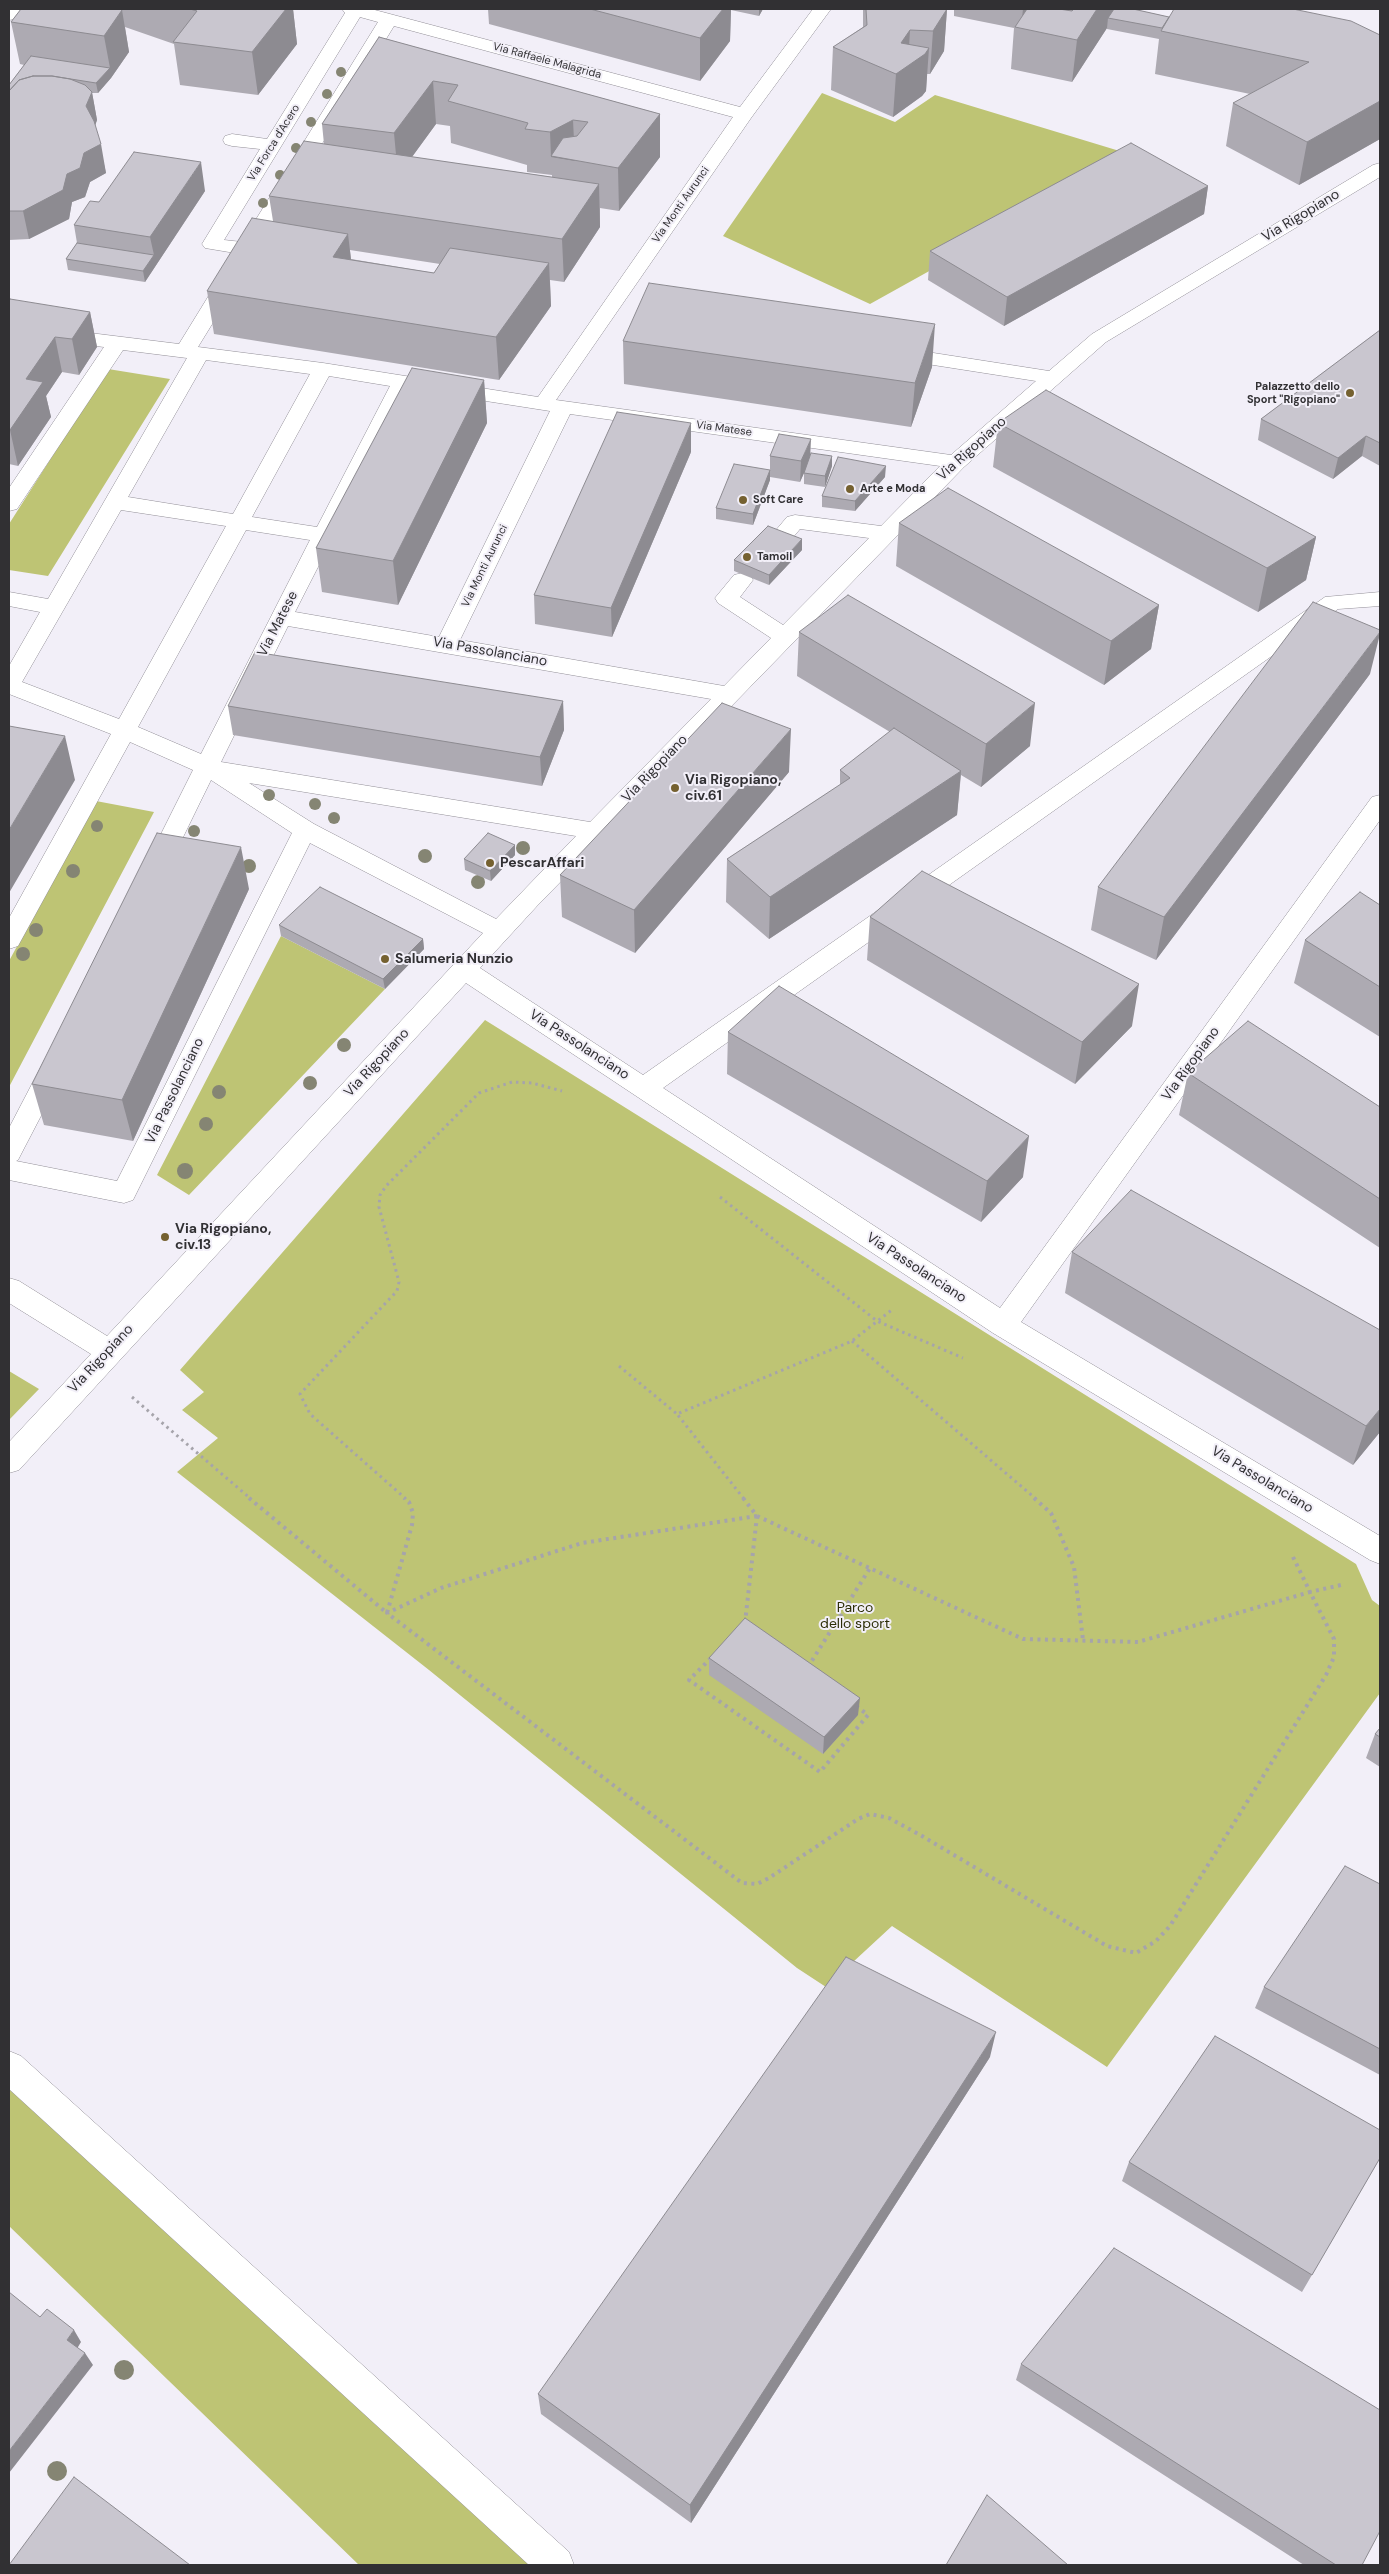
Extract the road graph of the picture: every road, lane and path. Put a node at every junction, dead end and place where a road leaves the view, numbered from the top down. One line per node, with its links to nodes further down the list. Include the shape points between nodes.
1 (14, 9): 4 (street)
2 (353, 9): 5 (street, Via Raffaele Malagrida); 8 (street, Via Forca d'Acero)
3 (822, 9): 6 (street, Via Monti Aurunci)
4 (9, 15)
5 (389, 19): 6 (street, Via Raffaele Malagrida); 10 (street)
6 (744, 114): 19 (street, Via Monti Aurunci, via 628,297)
7 (232, 140): 8 (street)
8 (272, 146): 10 (street, Via Forca d'Acero, via 212,244)
9 (1380, 169): 15 (street, Via Rigopiano, via 1099,338)
10 (249, 250): 11 (street); 14 (street)
11 (288, 255)
12 (9, 329): 13 (street, Via Matese)
13 (118, 342): 14 (street, Via Matese); 22 (street)
14 (193, 352): 16 (street, Via Matese); 21 (street)
15 (1070, 363): 17 (street, Via Rigopiano); 17 (street, via 878,342)
16 (323, 369): 18 (street, Via Matese); 23 (street)
17 (1054, 378): 20 (street, Via Rigopiano)
18 (403, 381): 19 (street, Via Matese); 25 (street, Via Matese)
19 (553, 405): 20 (street, Via Matese); 33 (street, Via Monti Aurunci)
20 (956, 462): 24 (street, Via Rigopiano)
21 (114, 502): 23 (street); 30 (street)
22 (9, 504)
23 (239, 522): 25 (street); 36 (street)
24 (886, 533): 26 (street, via 795,522); 32 (street, Via Rigopiano)
25 (323, 535): 31 (street, Via Matese)
26 (782, 536)
27 (742, 580): 32 (street, via 726,598)
28 (9, 599): 30 (street)
29 (1380, 599): 46 (street, via 1333,602)
30 (54, 607): 34 (street)
31 (281, 617): 33 (street, Via Passolanciano); 37 (street, Via Matese)
32 (784, 636): 35 (street, Via Rigopiano)
33 (447, 644): 35 (street, Via Passolanciano)
34 (9, 685): 36 (street)
35 (728, 694): 40 (street, Via Rigopiano)
36 (124, 730): 37 (street); 43 (street)
37 (208, 767): 39 (street); 40 (street); 41 (street)
38 (1380, 803): 52 (street, Via Rigopiano)
39 (305, 830): 42 (street); 49 (street, Via Passolanciano, via 124,1193)
40 (594, 831): 42 (street, Via Rigopiano)
41 (145, 889)
42 (499, 931): 44 (street, Via Rigopiano)
43 (9, 940)
44 (463, 969): 46 (street, Via Passolanciano); 54 (street, Via Rigopiano)
45 (63, 1048): 48 (street)
46 (643, 1088): 52 (street, Via Passolanciano)
47 (569, 1095): 62 (path, via 562,1090 532,1083 512,1082 479,1093 386,1186 380,1196 379,1207 399,1282 398,1291 300,1394 310,1414 409,1502 413,1513 412,1525)
48 (9, 1153)
49 (9, 1170)
50 (717, 1194): 53 (path, via 877,1321)
51 (9, 1289): 54 (street)
52 (1003, 1325): 60 (street, Via Passolanciano)
53 (852, 1341): 57 (path); 64 (path, via 990,1456 1051,1513 1074,1567)
54 (108, 1351): 58 (street, Via Rigopiano)
55 (619, 1366): 57 (path)
56 (130, 1395): 62 (path)
57 (677, 1414): 59 (path)
58 (9, 1461)
59 (757, 1516): 61 (path); 62 (path, via 582,1543 440,1588); 63 (path)
60 (1380, 1551)
61 (870, 1568): 64 (path, via 1023,1639); 66 (path)
62 (387, 1613): 64 (path, via 742,1883 756,1884 769,1878 870,1814 888,1818 922,1836 1106,1946 1136,1953 1156,1942 1175,1917 1326,1675 1334,1656 1334,1639 1310,1592 1138,1642)
63 (744, 1625)
64 (1083, 1640)
65 (717, 1653): 67 (path, via 689,1680 820,1772 868,1715)
66 (807, 1670)
67 (853, 1704)
68 (9, 2067): 69 (street)
69 (556, 2565)

